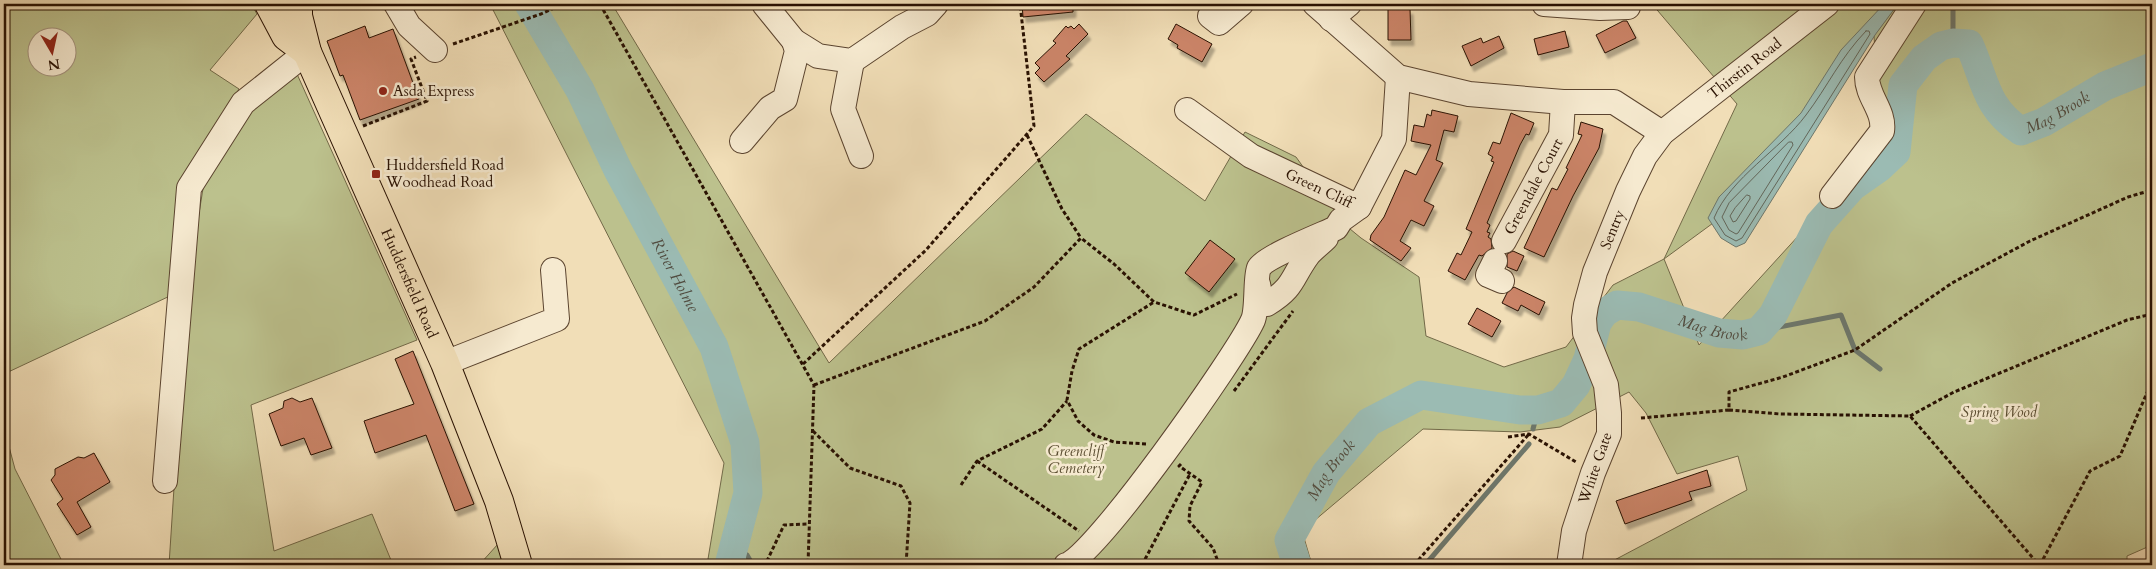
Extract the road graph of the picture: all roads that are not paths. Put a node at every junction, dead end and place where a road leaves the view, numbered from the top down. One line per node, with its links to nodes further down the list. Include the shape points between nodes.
1 (269, 4): 16 (main road, via 286,36)
2 (298, 4): 16 (main road, Huddersfield Road)
3 (764, 4): 14 (street)
4 (936, 4): 17 (street, via 927,14)
5 (1241, 4): 13 (street, via 1219,23)
6 (1349, 4): 12 (street)
7 (1544, 4): 10 (street)
8 (1827, 4): 21 (street, Thirstin Road)
9 (1914, 4): 24 (street, via 1867,77 1868,88 1882,118 1882,131)
10 (1628, 7)
11 (389, 8): 15 (street)
12 (1323, 11): 18 (street)
13 (1210, 16)
14 (794, 41): 17 (street, via 818,56); 22 (street, via 797,51 785,99 770,108)
15 (435, 50)
16 (307, 52): 29 (main road, Huddersfield Road); 30 (street, via 243,103 189,188)
17 (852, 61): 23 (street, via 843,109)
18 (1398, 77): 19 (street, via 1469,94); 25 (street, Green Cliff, via 1394,139)
19 (1562, 102): 21 (street, via 1614,102); 26 (street, Greendale Court, via 1561,135)
20 (1187, 110): 25 (street, Green Cliff, via 1251,156)
21 (1662, 134): 28 (street, Sentry, via 1645,156 1628,191 1595,272 1584,318)
22 (742, 141)
23 (861, 156)
24 (1832, 196)
25 (1359, 207): 32 (street, via 1341,220 1336,228 1268,259 1259,269 1254,319 1178,451 1094,541)
26 (1500, 261)
27 (552, 270): 29 (street, via 557,319)
28 (1585, 333): 33 (street, White Gate, via 1601,369 1610,413 1609,434 1574,531)
29 (445, 363): 31 (main road, Huddersfield Road, via 499,501)
30 (165, 480)
31 (518, 565)
32 (1066, 565)
33 (1569, 565)

